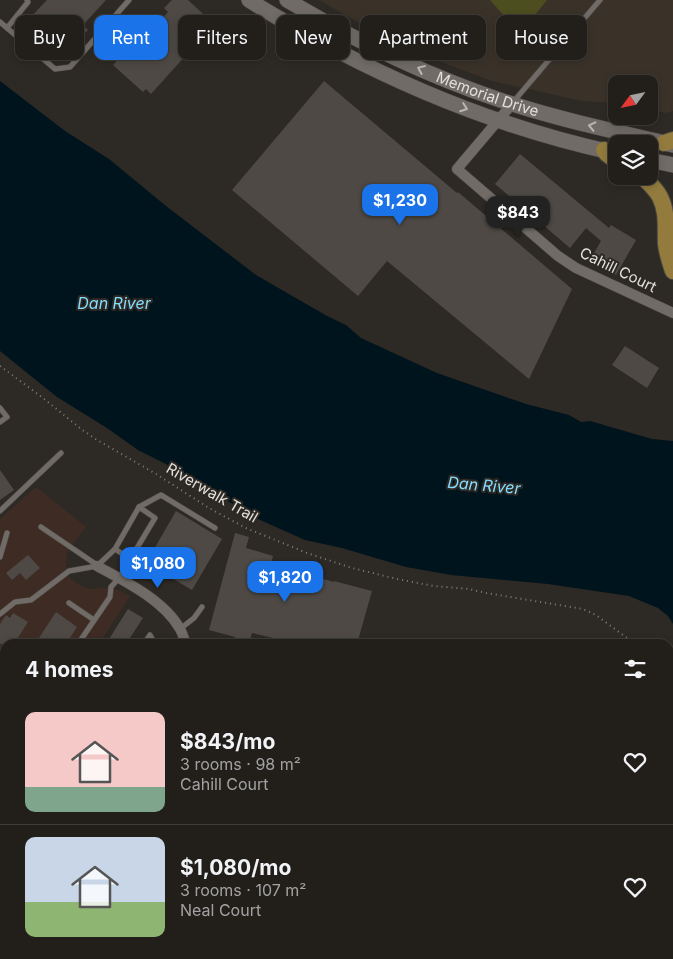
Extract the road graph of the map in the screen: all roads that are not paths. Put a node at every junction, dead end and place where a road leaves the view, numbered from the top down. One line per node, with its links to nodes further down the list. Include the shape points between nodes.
1 (26, 0): 7 (lane, via 28,2)
2 (129, 0): 7 (lane, via 70,67 55,69)
3 (249, 0): 9 (main road, Memorial Drive, one-way to 9, via 301,32 406,85)
4 (287, 0): 8 (main road, Memorial Drive, one-way to 4, via 395,58)
5 (600, 0): 8 (lane)
6 (0, 22): 7 (lane)
7 (7, 28)
8 (512, 104): 9 (street, Cahill Court); 10 (main road, Memorial Drive, one-way to 8)
9 (498, 120): 11 (main road, Memorial Drive); 16 (street, Cahill Court, via 457,169 558,256 576,268)
10 (670, 143)
11 (608, 151)
12 (658, 162): 13 (main road)
13 (673, 165)
14 (651, 185): 15 (main road, via 664,208 666,244)
15 (673, 271)
16 (673, 313)
17 (0, 408): 18 (lane, via 7,417)
18 (0, 422)
19 (61, 452): 21 (lane)
20 (139, 507): 23 (lane, via 161,495); 25 (lane); 27 (lane, via 155,518)
21 (0, 511)
22 (41, 527): 28 (lane)
23 (215, 528)
24 (7, 533): 26 (lane)
25 (115, 549): 27 (lane); 28 (lane)
26 (0, 557)
27 (130, 559): 29 (lane)
28 (98, 566): 29 (street); 32 (lane, via 69,572 31,600 15,602)
29 (119, 578): 33 (lane); 34 (street, via 168,612)
30 (69, 603): 33 (lane)
31 (202, 607): 34 (lane)
32 (0, 614)
33 (94, 620): 35 (lane)
34 (180, 629): 36 (street)
35 (81, 639)
36 (184, 639)

